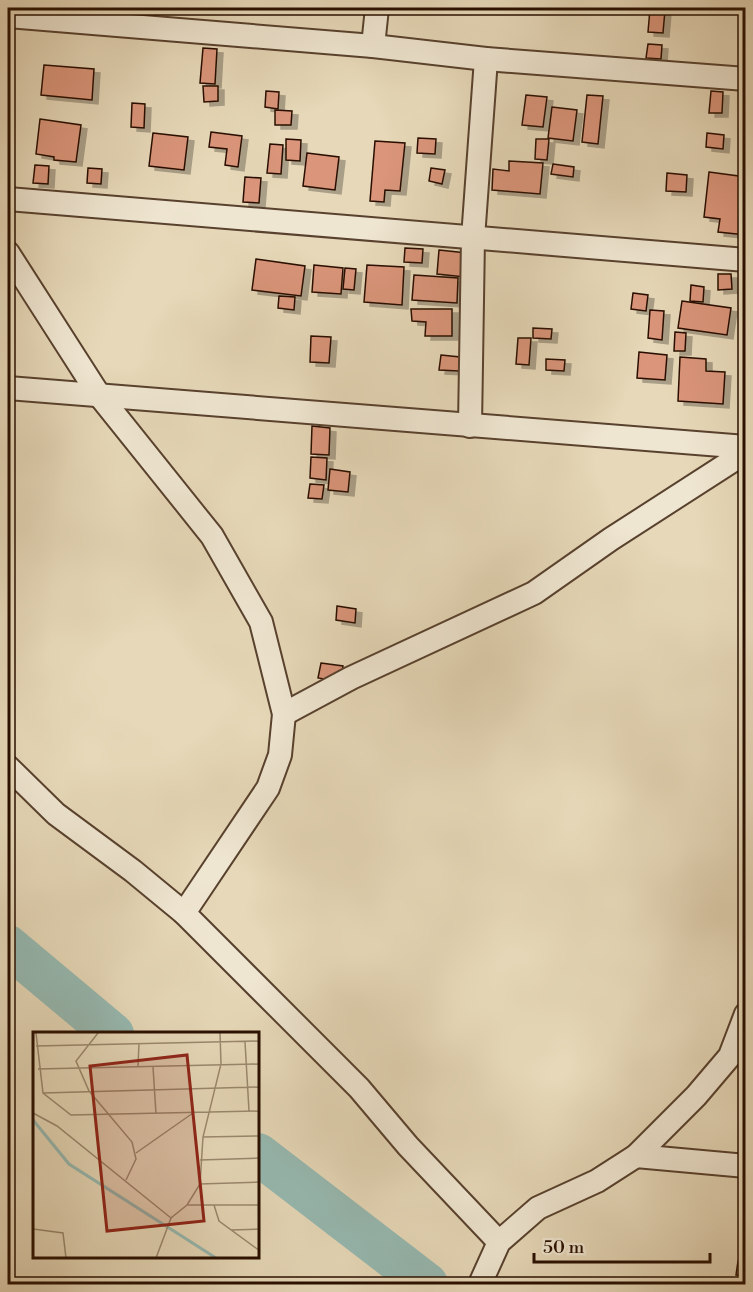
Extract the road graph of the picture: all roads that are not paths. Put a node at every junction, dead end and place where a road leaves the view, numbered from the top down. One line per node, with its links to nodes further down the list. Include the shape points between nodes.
1 (377, 8): 3 (street)
2 (8, 16): 3 (street)
3 (373, 46): 4 (street)
4 (486, 59): 5 (street); 7 (street)
5 (746, 79)
6 (8, 199): 7 (street)
7 (473, 238): 9 (street); 12 (street)
8 (8, 253): 11 (street)
9 (746, 260)
10 (8, 388): 11 (street)
11 (99, 395): 12 (street); 15 (street, via 217,546 261,622)
12 (470, 426): 13 (street)
13 (746, 447)
14 (746, 452): 15 (street, via 534,593 351,678)
15 (284, 714): 17 (street, via 280,755 268,788)
16 (8, 767): 17 (street, via 56,814)
17 (184, 913): 21 (street, via 359,1088)
18 (746, 1014): 19 (street, via 730,1056)
19 (636, 1156): 20 (street); 21 (street, via 597,1181 538,1208)
20 (746, 1166)
21 (499, 1242): 22 (street)
22 (480, 1284)

